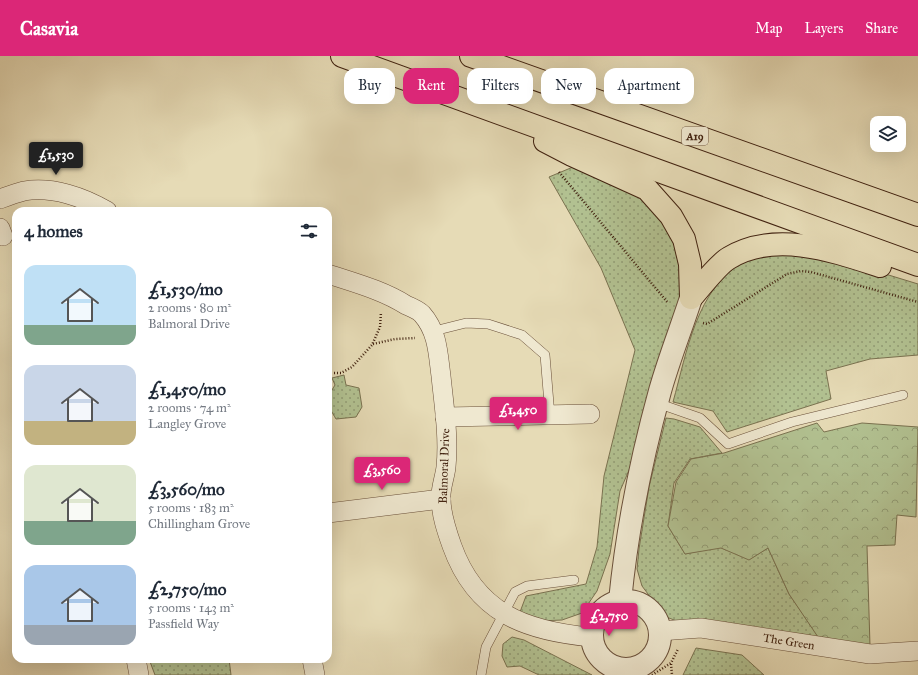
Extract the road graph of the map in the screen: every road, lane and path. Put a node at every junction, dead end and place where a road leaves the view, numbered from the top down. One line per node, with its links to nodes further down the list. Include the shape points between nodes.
1 (342, 56): 7 (highway)
2 (471, 56): 4 (highway, A19)
3 (493, 56): 5 (highway)
4 (505, 68)
5 (513, 68)
6 (533, 78): 12 (highway, A19)
7 (467, 100)
8 (477, 104): 17 (highway, via 572,155 647,189 671,216 684,239 690,264)
9 (478, 104): 13 (highway)
10 (0, 199): 11 (street, via 23,191 41,190 63,192)
11 (98, 207)
12 (918, 215)
13 (918, 265)
14 (332, 275): 16 (street, Balmoral Drive)
15 (918, 276): 17 (highway, via 795,244 754,247 728,258)
16 (375, 289): 18 (street, Balmoral Drive, via 421,313); 19 (path, via 381,305 380,327)
17 (691, 298): 22 (street)
18 (435, 337): 19 (path, via 394,339); 24 (lane, via 466,322 488,324 522,335 545,355); 25 (street, Balmoral Drive)
19 (372, 344): 20 (path, via 352,367 341,373)
20 (332, 373)
21 (903, 395): 22 (lane, via 792,422 728,444 700,418)
22 (657, 403): 29 (street, via 625,547)
23 (590, 414): 24 (street)
24 (550, 416): 25 (street)
25 (445, 417): 26 (street, Balmoral Drive, via 446,466)
26 (441, 499): 27 (street); 30 (street, Balmoral Drive, via 447,531 459,565 476,590)
27 (332, 513)
28 (574, 580): 30 (lane, via 527,586 514,592)
29 (620, 601): 32 (street, via 631,601 650,610); 33 (street, via 608,604 599,612 592,625)
30 (503, 614): 33 (street, Balmoral Drive, via 529,627); 41 (lane, via 486,647)
31 (688, 628): 32 (street, The Green); 34 (street, The Green, via 870,654); 37 (path)
32 (660, 630): 38 (street, via 654,654)
33 (591, 637): 38 (street, via 596,654 609,665)
34 (918, 651)
35 (137, 663): 39 (street)
36 (313, 663): 40 (street)
37 (671, 663): 38 (path); 42 (path)
38 (642, 672)
39 (139, 675)
40 (315, 675)
41 (481, 675)
42 (672, 675)

